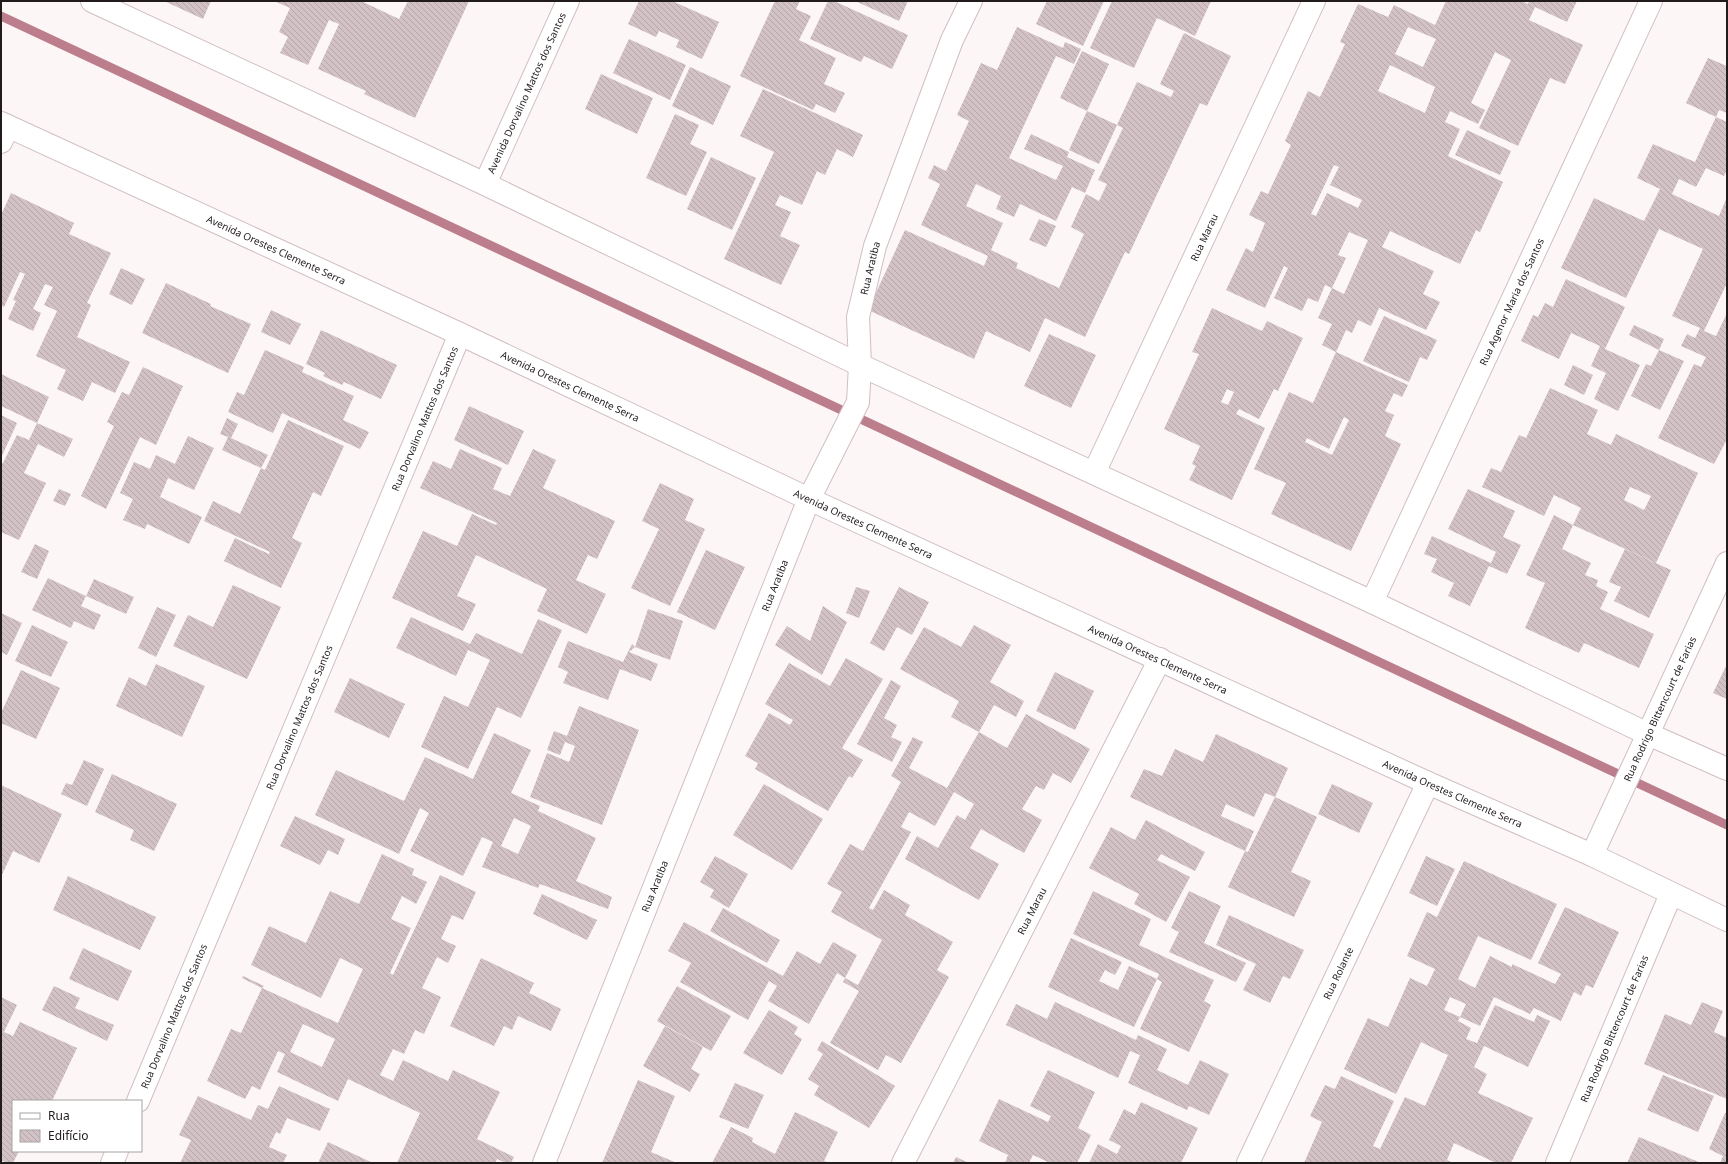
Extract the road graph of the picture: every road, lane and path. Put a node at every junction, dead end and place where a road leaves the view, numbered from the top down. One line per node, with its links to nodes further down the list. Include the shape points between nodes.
1 (92, 1): 7 (street)
2 (568, 1): 7 (street, Avenida Dorvalino Mattos dos Santos)
3 (971, 1): 9 (street, Rua Aratiba, via 952,40 875,246 858,317)
4 (1314, 1): 10 (street, Rua Marau)
5 (1651, 1): 13 (street, Rua Agenor Maria dos Santos)
6 (3, 131): 8 (street, Avenida Orestes Clemente Serra)
7 (485, 184): 9 (street)
8 (460, 334): 11 (street, Avenida Orestes Clemente Serra); 21 (street, Rua Dorvalino Mattos dos Santos)
9 (860, 365): 10 (street); 11 (street, Rua Aratiba, via 858,402)
10 (1094, 473): 13 (street)
11 (813, 490): 14 (street, Avenida Orestes Clemente Serra); 24 (street, Rua Aratiba)
12 (1727, 563): 15 (street, Rua Rodrigo Bittencourt de Farias)
13 (1372, 602): 15 (street)
14 (1160, 659): 17 (street, Avenida Orestes Clemente Serra); 25 (street, Rua Marau)
15 (1648, 734): 16 (street); 18 (street, Rua Rodrigo Bittencourt de Farias)
16 (1727, 769)
17 (1428, 783): 18 (street, Avenida Orestes Clemente Serra); 26 (street, Rua Rolante)
18 (1592, 855): 19 (street, Avenida Orestes Clemente Serra)
19 (1671, 894): 20 (street, Avenida Orestes Clemente Serra); 27 (street, Rua Rodrigo Bittencourt de Farias)
20 (1727, 920)
21 (138, 1100)
22 (117, 1152): 23 (street)
23 (112, 1163)
24 (544, 1163)
25 (903, 1163)
26 (1248, 1163)
27 (1557, 1163)

